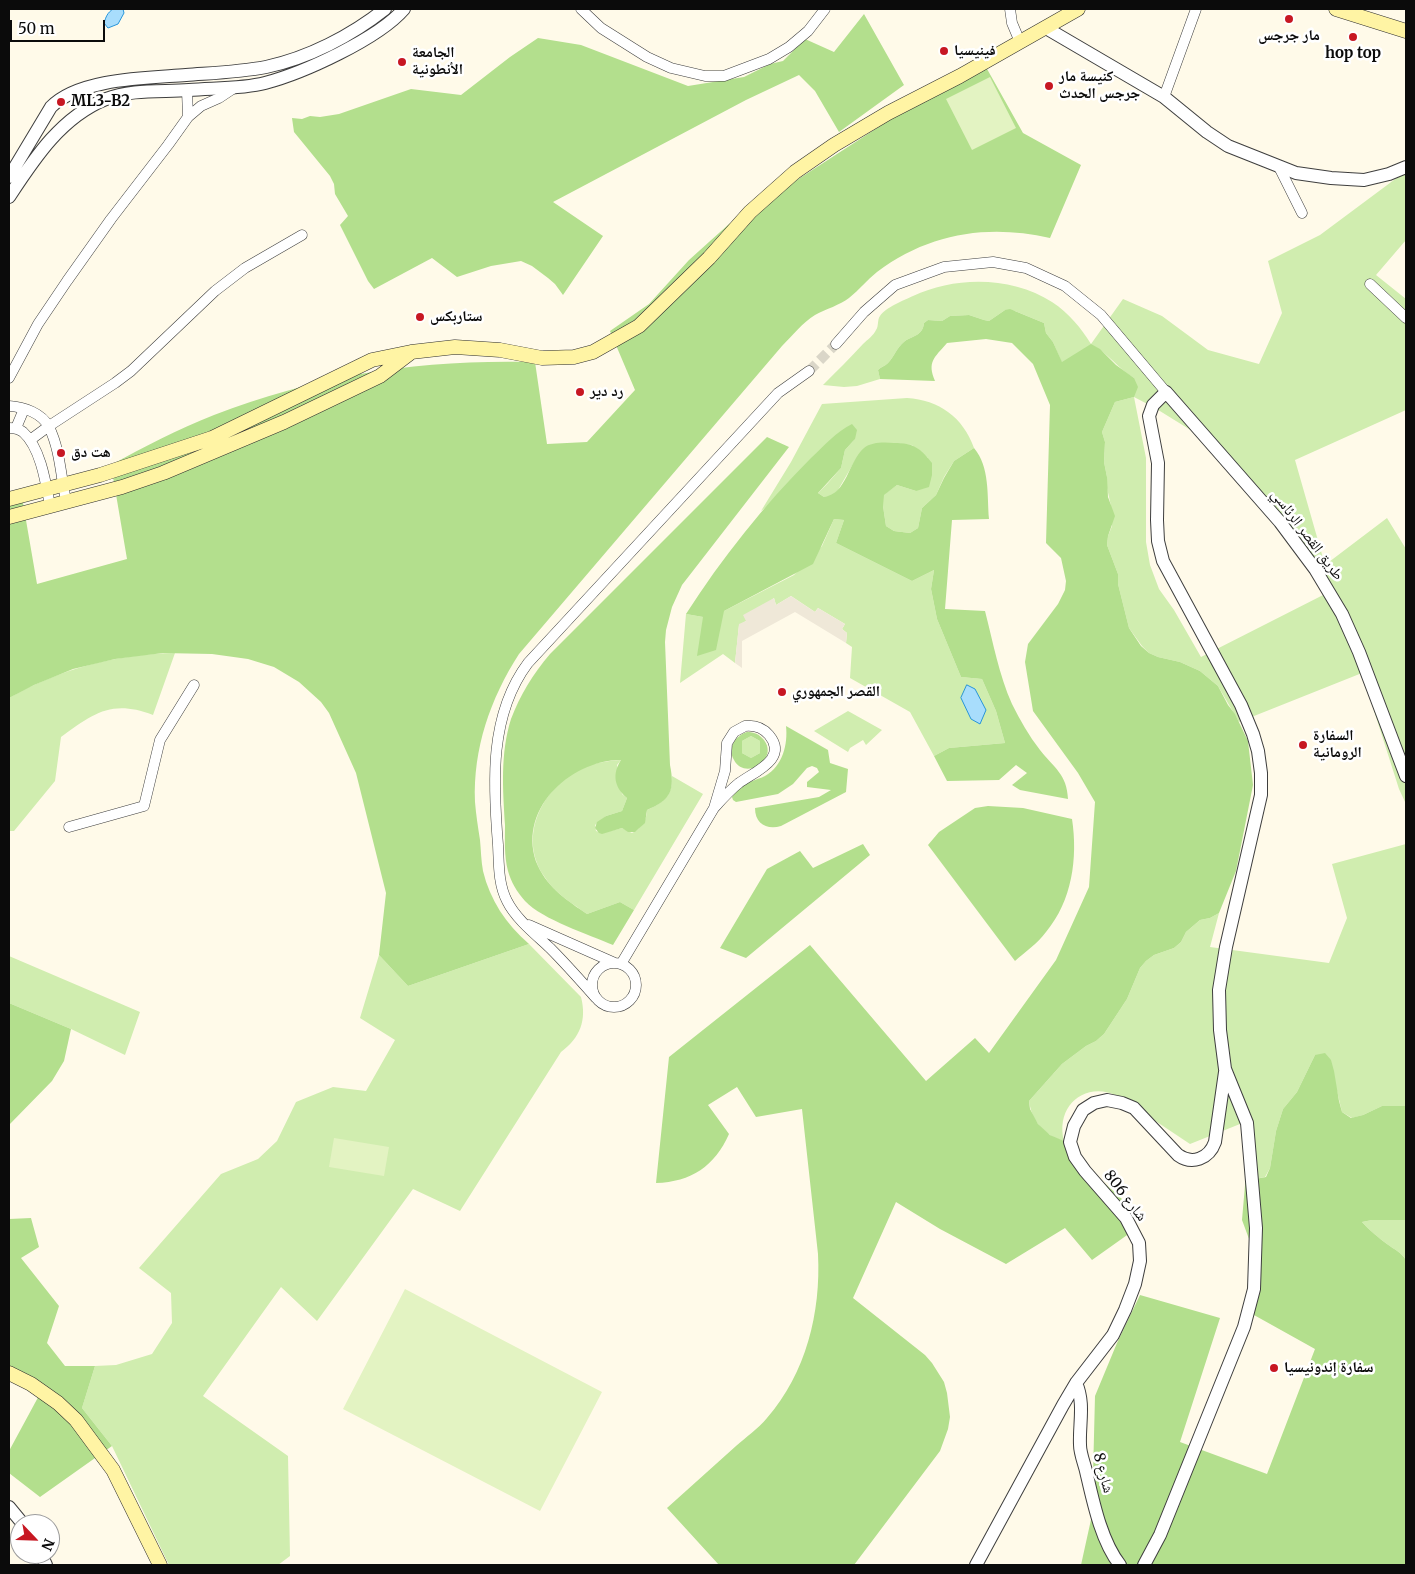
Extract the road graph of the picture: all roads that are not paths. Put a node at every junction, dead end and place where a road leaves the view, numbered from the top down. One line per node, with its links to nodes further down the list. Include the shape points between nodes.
1 (385, 9): 9 (street)
2 (404, 9): 12 (street)
3 (581, 9): 4 (street, via 601,28 647,57 671,68 705,76 724,76 788,48 808,31)
4 (825, 9)
5 (1010, 9): 13 (street)
6 (1078, 9): 10 (main road)
7 (1196, 9): 16 (street)
8 (1336, 9): 11 (main road)
9 (367, 23): 12 (street); 20 (street, via 308,54 266,67 112,82 75,92 59,99 52,107)
10 (1046, 28): 13 (main road); 16 (street)
11 (1406, 31)
12 (373, 34): 14 (street, via 296,72 264,83)
13 (1020, 42): 27 (main road, via 888,113 795,172 750,212 709,258 639,326 593,352 559,359 455,347)
14 (235, 86): 15 (street); 17 (street)
15 (187, 90): 17 (street); 21 (street, via 133,93 107,99 85,110 45,146)
16 (1164, 97): 18 (street, via 1228,146)
17 (188, 117): 29 (street, via 67,281 38,324)
18 (1279, 167): 19 (street, via 1296,173 1364,180); 22 (street)
19 (1406, 167)
20 (9, 177)
21 (9, 197)
22 (1302, 213)
23 (302, 235): 33 (street, via 245,268 215,290 131,371)
24 (1370, 284): 25 (street)
25 (1406, 318)
26 (836, 344): 30 (street, via 864,312 895,285 944,267 992,262 1026,268 1065,286 1101,315)
27 (411, 352): 38 (main road, via 372,360 212,438 100,476); 41 (main road, via 380,376 284,422 163,473)
28 (809, 371): 48 (street, via 778,393 531,660 513,687 502,715 497,746 496,823 502,890)
29 (9, 378)
30 (1166, 392): 45 (street, طريق القصر الرئاسي, via 1280,522 1315,569 1342,614 1359,652); 51 (street, via 1152,405 1149,416 1158,463 1157,520 1162,561 1241,705 1258,751 1261,774 1261,795 1219,990)
31 (9, 406): 32 (street)
32 (24, 409): 33 (street, via 35,413); 34 (street)
33 (49, 426): 35 (street); 36 (street)
34 (12, 428): 35 (street, via 23,432)
35 (30, 440): 37 (street)
36 (58, 459): 37 (street); 38 (street)
37 (41, 465): 39 (street)
38 (63, 484): 39 (main road); 41 (street)
39 (47, 488): 40 (main road); 42 (street)
40 (9, 499)
41 (66, 501): 42 (main road)
42 (50, 506): 43 (main road)
43 (9, 517)
44 (194, 684): 47 (street, via 160,740 144,806)
45 (1406, 776)
46 (714, 808): 46 (street, via 737,785 771,760 774,749 768,733 745,726 730,737 726,771); 49 (street)
47 (69, 827)
48 (523, 922): 49 (street); 50 (street)
49 (618, 963): 50 (street, via 603,966 594,974 592,986); 50 (street, via 631,971 634,977 635,989 630,1000 612,1006)
50 (596, 998)
51 (1225, 1069): 53 (street, شارع 806, via 1215,1142 1202,1158 1187,1159 1178,1155 1142,1115 1122,1103 1107,1100 1094,1103 1083,1110 1074,1126 1070,1142 1075,1157 1126,1218 1139,1243 1140,1261 1135,1284 1113,1335); 57 (street, via 1247,1123 1256,1228 1254,1289 1244,1327 1160,1536)
52 (9, 1373): 54 (main road, via 58,1402 76,1420 113,1470)
53 (1076, 1383): 55 (street, شارع 806); 56 (street, شارع 8, via 1082,1403 1080,1446 1102,1528 1112,1555)
54 (160, 1565)
55 (976, 1565)
56 (1120, 1565)
57 (1144, 1565)

